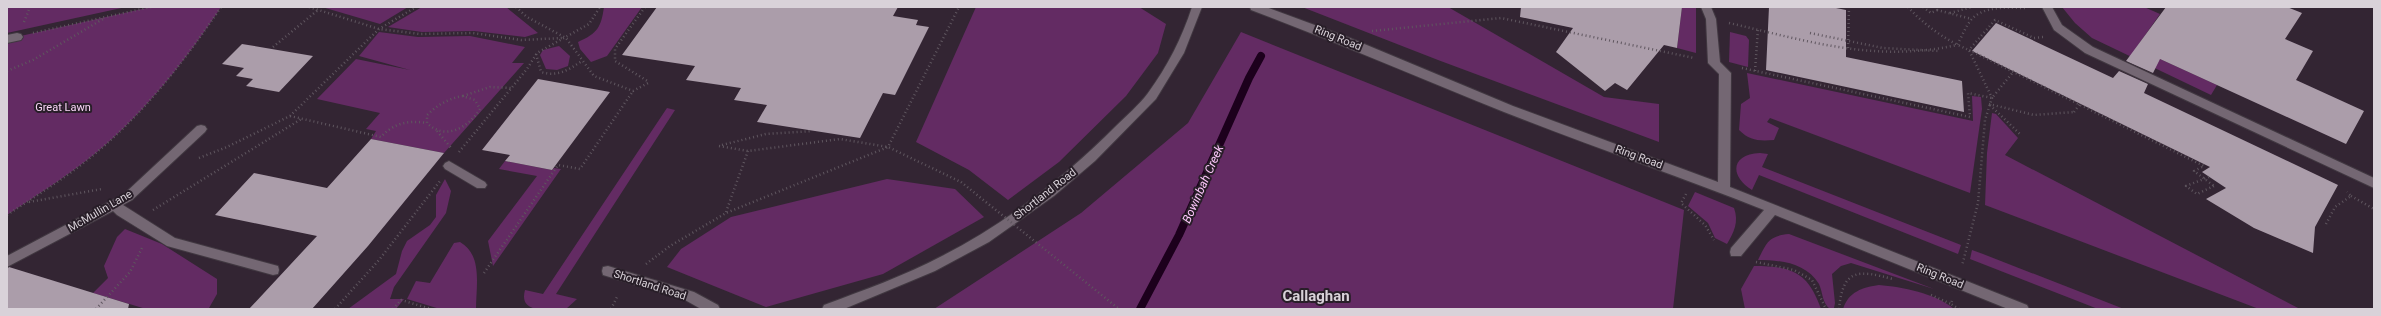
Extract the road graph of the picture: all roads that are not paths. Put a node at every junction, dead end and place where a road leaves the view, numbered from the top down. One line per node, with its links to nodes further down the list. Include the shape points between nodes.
1 (1197, 7): 17 (street, Shortland Road, via 1175,59 1152,97 1083,164 1026,209 964,251 898,283)
2 (1255, 7): 9 (street, Ring Road, via 1346,41 1509,109)
3 (1706, 7): 9 (street, via 1711,19 1714,62 1725,73)
4 (2047, 7): 7 (street, via 2058,27 2089,50)
5 (201, 128): 10 (street, McMullin Lane, via 128,197)
6 (449, 166): 8 (street)
7 (2374, 183)
8 (481, 185)
9 (1724, 189): 11 (street, Ring Road)
10 (115, 204): 13 (street, McMullin Lane); 14 (street, via 121,212 171,242)
11 (1773, 209): 12 (street); 18 (street, Ring Road)
12 (1736, 252)
13 (7, 262)
14 (274, 270)
15 (608, 272): 16 (street, Shortland Road, via 689,296)
16 (713, 309)
17 (829, 309)
18 (2022, 309)

